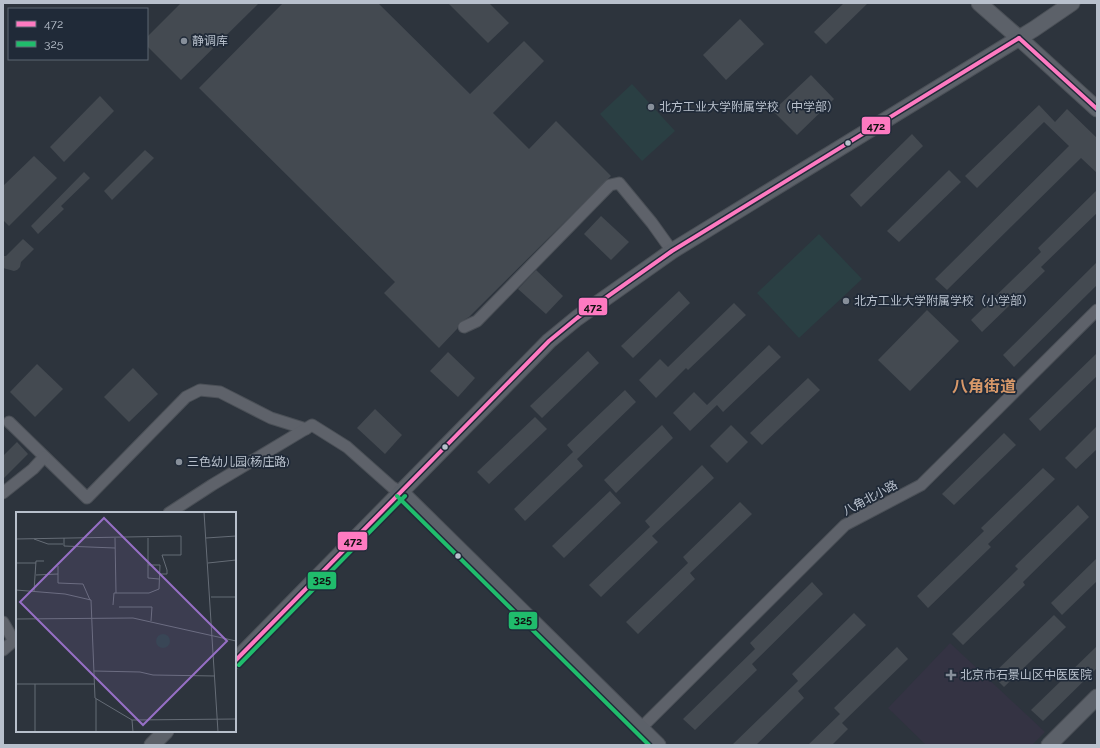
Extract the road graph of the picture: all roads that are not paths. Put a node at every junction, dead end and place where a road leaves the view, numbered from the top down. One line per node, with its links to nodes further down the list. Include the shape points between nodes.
1 (979, 3): 3 (street)
2 (1072, 3): 3 (street)
3 (1019, 38): 4 (street); 5 (street)
4 (1097, 109)
5 (672, 251): 7 (street, via 619,183 610,185 477,320); 12 (street, via 563,329)
6 (1097, 310): 19 (street, 八角北小路, via 921,485 846,525)
7 (464, 327)
8 (9, 422): 10 (street)
9 (306, 429): 10 (street, via 271,418 220,392 200,390 186,396 87,498); 12 (street, via 312,425 347,447); 13 (street)
10 (44, 457): 11 (street)
11 (3, 492)
12 (401, 492): 17 (street); 19 (street)
13 (171, 512)
14 (3, 622): 15 (street)
15 (16, 639): 16 (street)
16 (3, 650)
17 (236, 660)
18 (1097, 697): 23 (street)
19 (641, 728): 22 (street)
20 (165, 732): 21 (street)
21 (152, 745)
22 (658, 745)
23 (1049, 745)

